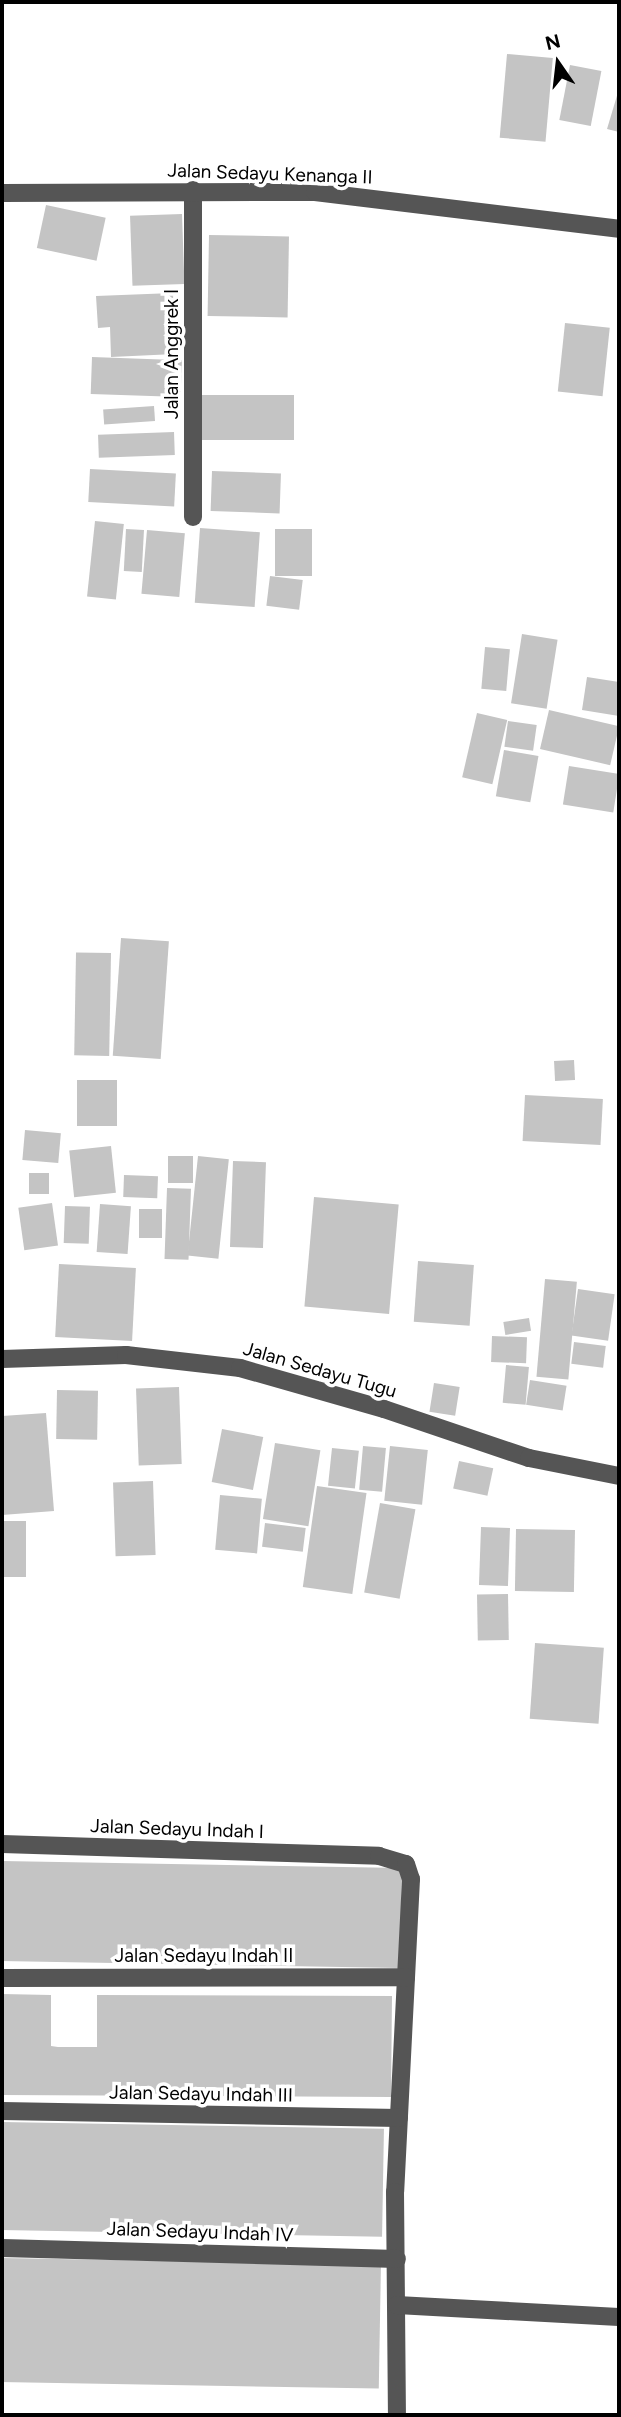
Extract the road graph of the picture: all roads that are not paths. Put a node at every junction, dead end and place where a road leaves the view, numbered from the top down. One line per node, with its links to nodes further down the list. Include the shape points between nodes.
1 (193, 190): 2 (street, Jalan Sedayu Kenanga II); 3 (street, Jalan Sedayu Kenanga II, via 314,192); 4 (street, Jalan Anggrek I)
2 (2, 193)
3 (619, 229)
4 (193, 517)
5 (2, 1359): 6 (street, Jalan Sedayu Tugu, via 126,1355 240,1368 384,1409 529,1458)
6 (619, 1476)
7 (2, 1844): 8 (street, Jalan Sedayu Indah I, via 398,1859 408,1870)
8 (406, 1977): 9 (street, Jalan Sedayu Indah II); 11 (street, Jalan Sedayu Indah I)
9 (2, 1978)
10 (2, 2111): 11 (street, Jalan Sedayu Indah III)
11 (399, 2118): 13 (street, Jalan Sedayu Indah I)
12 (2, 2248): 13 (street, Jalan Sedayu Indah IV)
13 (397, 2259): 14 (street, Jalan Sedayu Indah I)
14 (397, 2305): 15 (street); 16 (street, Jalan Sedayu Indah I)
15 (619, 2317)
16 (397, 2415)

